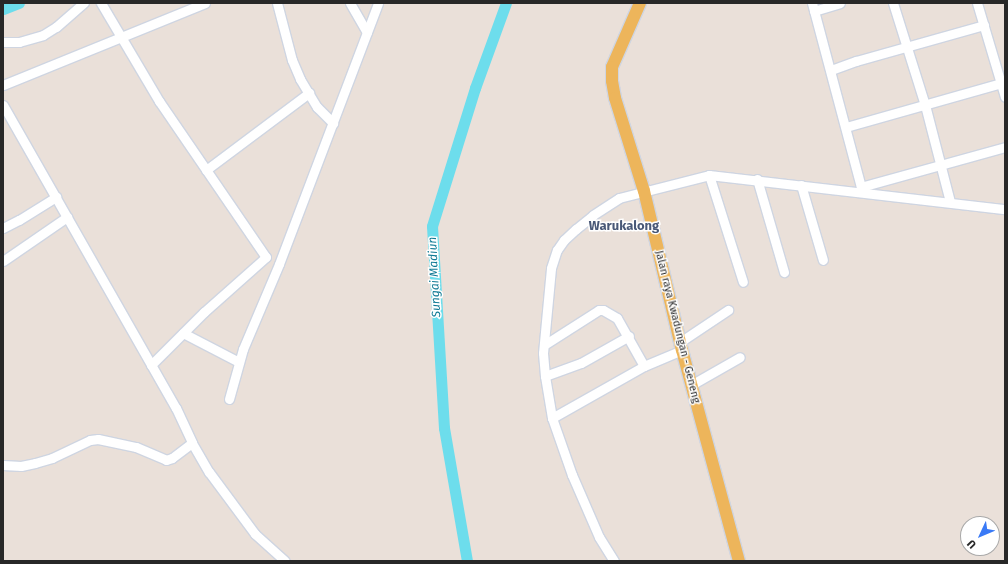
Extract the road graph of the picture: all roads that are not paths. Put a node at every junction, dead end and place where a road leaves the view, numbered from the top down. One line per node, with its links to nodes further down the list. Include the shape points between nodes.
1 (84, 3): 15 (street, via 43,35 19,42)
2 (101, 3): 14 (street)
3 (205, 3): 14 (street)
4 (277, 3): 20 (street, via 292,60)
5 (350, 3): 13 (street)
6 (378, 3): 13 (street)
7 (640, 3): 33 (main road, Jalan raya Kwadungan - Geneng, via 612,67 612,81)
8 (840, 3): 11 (street)
9 (893, 3): 16 (street)
10 (977, 3): 12 (street)
11 (813, 7): 17 (street)
12 (984, 25): 16 (street); 18 (street)
13 (367, 32): 24 (street)
14 (121, 38): 19 (street); 28 (street, via 159,101)
15 (3, 42)
16 (906, 46): 17 (street); 23 (street)
17 (831, 70): 25 (street)
18 (1001, 83): 21 (street); 23 (street)
19 (3, 85)
20 (309, 93): 24 (street); 28 (street)
21 (1005, 97)
22 (3, 105): 34 (street)
23 (925, 106): 25 (street); 27 (street)
24 (333, 123): 49 (street)
25 (846, 127): 32 (street)
26 (1005, 147): 27 (street)
27 (940, 164): 32 (street); 35 (street)
28 (206, 170): 44 (street, via 266,257)
29 (709, 175): 30 (street); 33 (street); 42 (street)
30 (757, 179): 31 (street); 41 (street)
31 (801, 185): 32 (street); 39 (street)
32 (861, 189): 35 (street)
33 (644, 191): 46 (street, via 619,198 593,215 564,240 557,250 551,268); 47 (main road, Jalan raya Kwadungan - Geneng)
34 (56, 197): 37 (street); 38 (street)
35 (950, 202): 36 (street)
36 (1005, 209)
37 (67, 217): 40 (street); 50 (street)
38 (3, 228)
39 (823, 260)
40 (3, 261)
41 (784, 272)
42 (742, 282)
43 (728, 310): 47 (street)
44 (183, 333): 49 (street); 50 (street)
45 (629, 336): 46 (street, via 617,318 608,311 599,310); 51 (street); 52 (street, via 581,363)
46 (544, 344): 52 (street)
47 (681, 346): 51 (street); 53 (main road, Jalan raya Kwadungan - Geneng)
48 (740, 357): 53 (street)
49 (239, 362): 54 (street)
50 (151, 365): 56 (street, via 176,408)
51 (644, 366): 55 (street)
52 (545, 376): 55 (street)
53 (691, 385): 60 (main road, Jalan raya Kwadungan - Geneng)
54 (229, 399)
55 (552, 418): 59 (street, via 586,509)
56 (192, 444): 57 (street, via 166,460 136,447 98,439 35,463 21,466); 58 (street, via 255,534)
57 (3, 465)
58 (284, 561)
59 (614, 561)
60 (739, 561)

